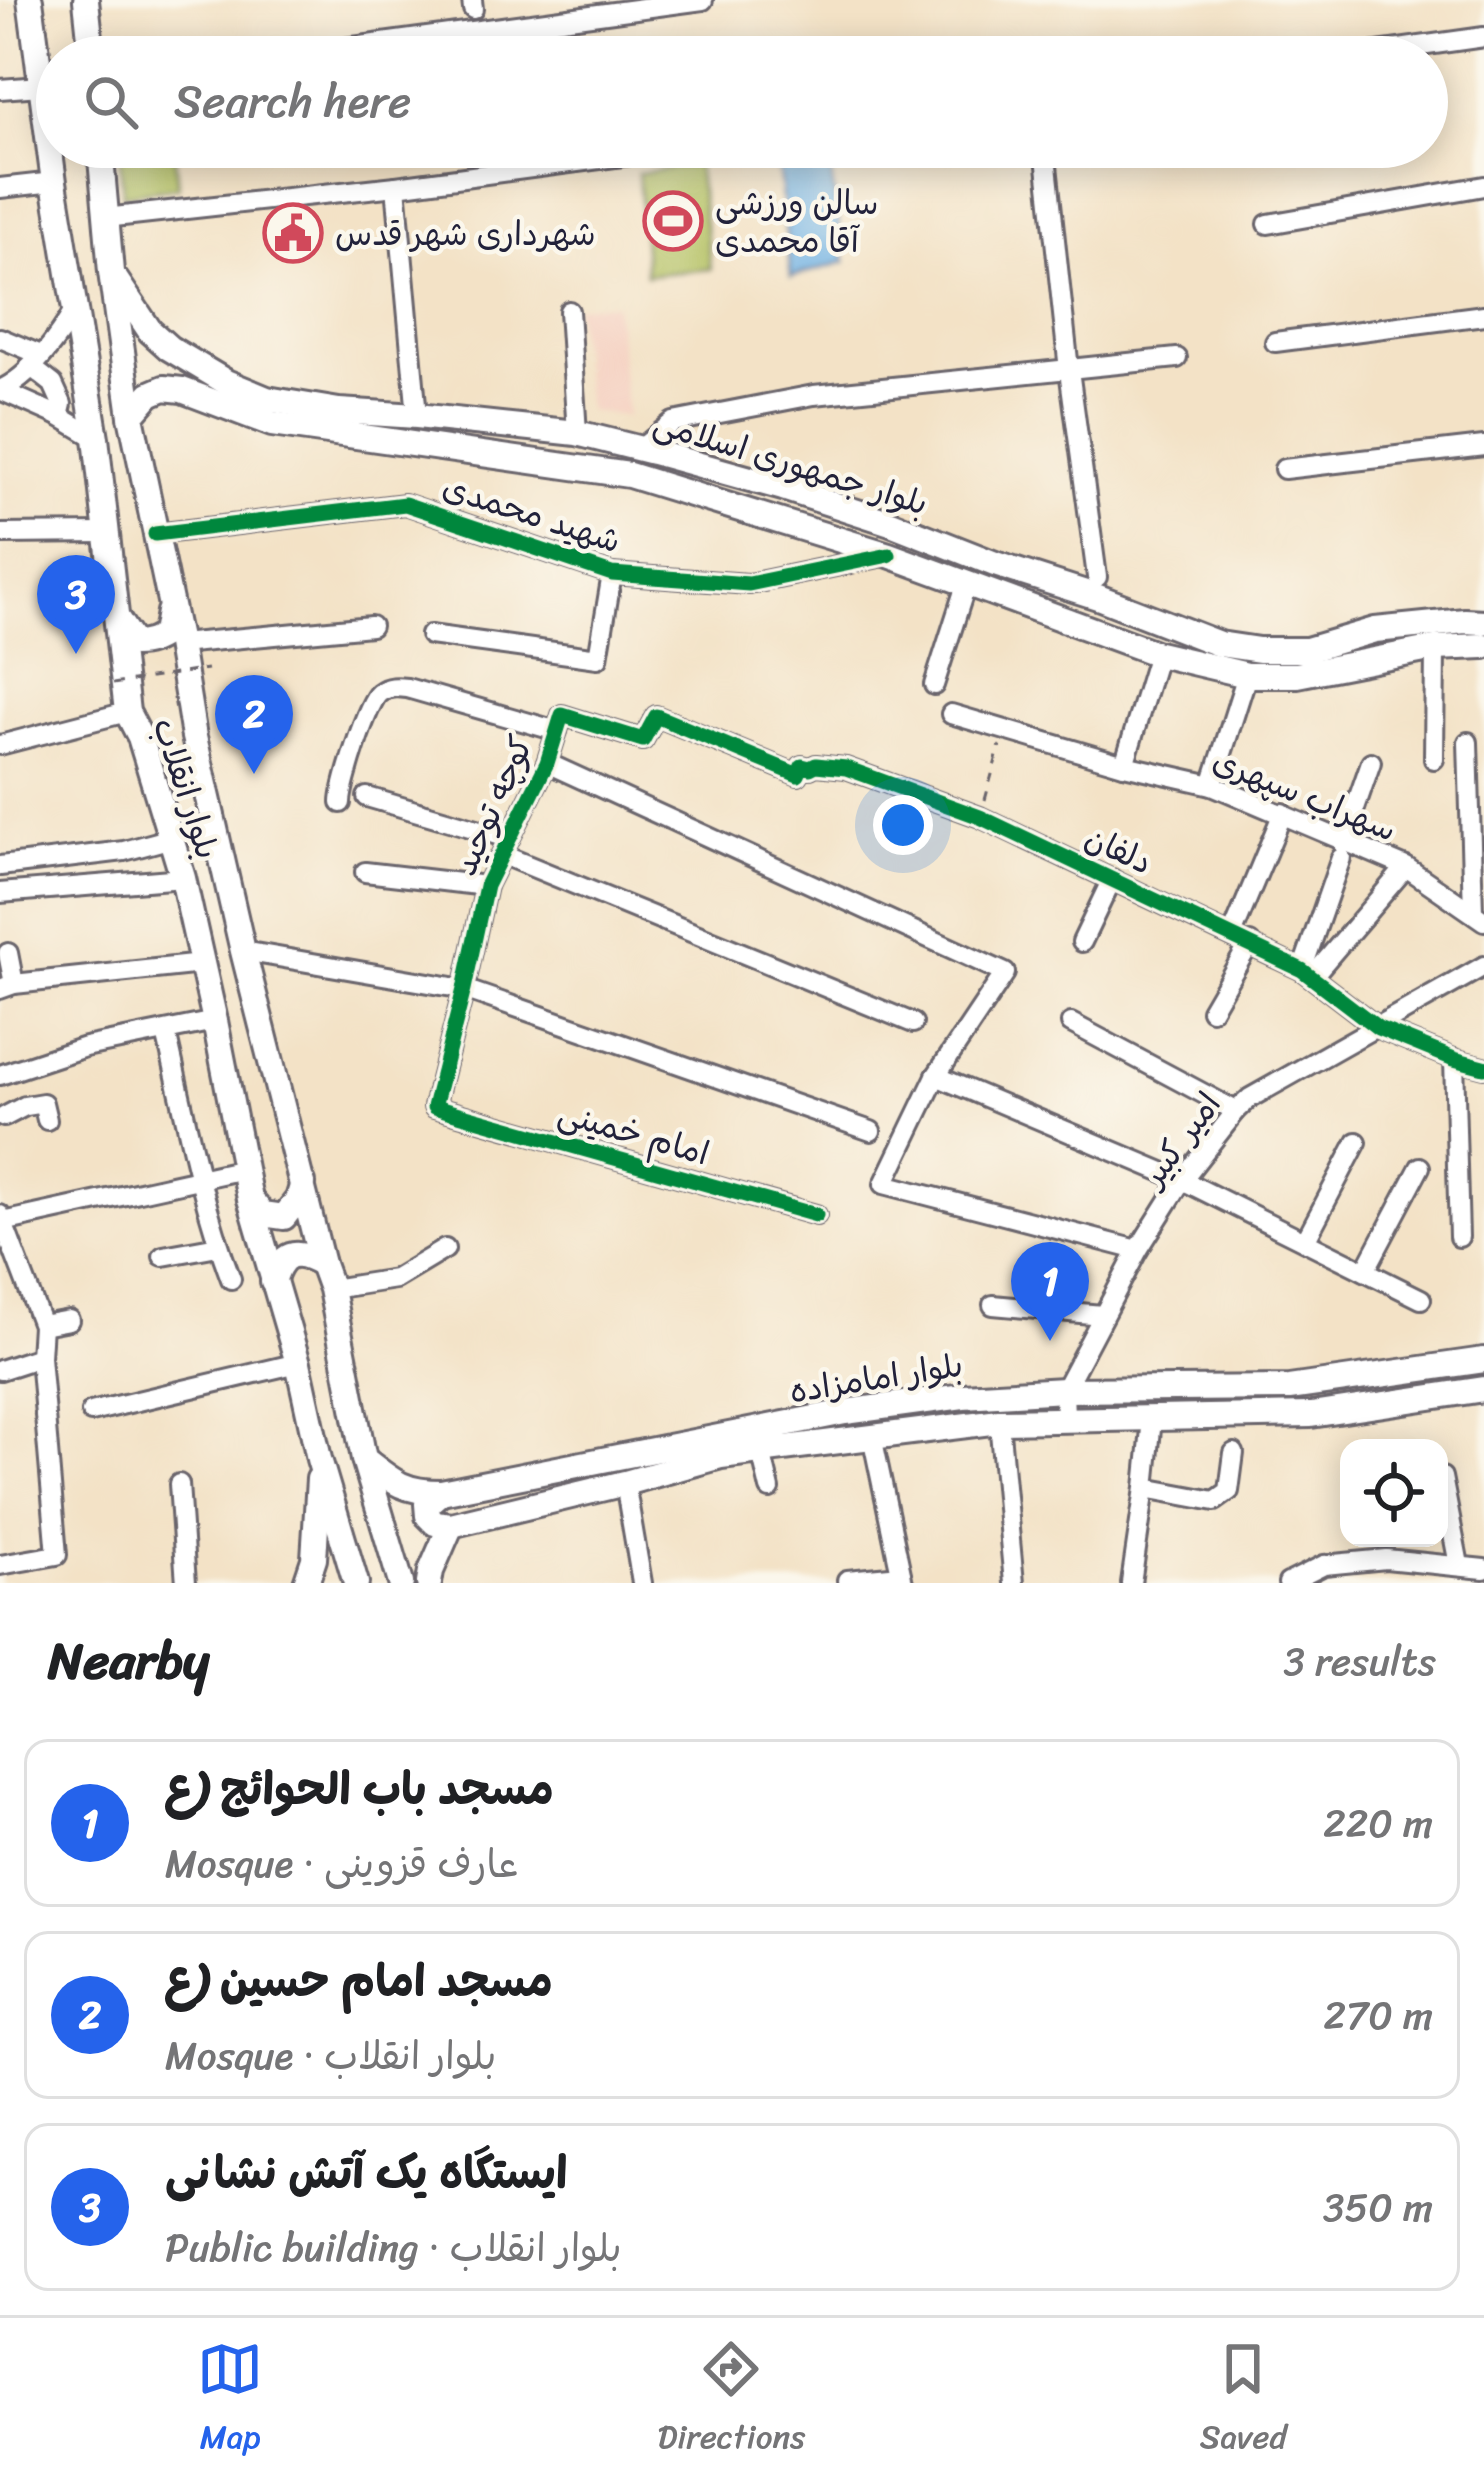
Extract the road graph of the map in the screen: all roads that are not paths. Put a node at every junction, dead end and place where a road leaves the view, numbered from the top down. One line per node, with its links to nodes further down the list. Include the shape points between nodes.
1 (30, 0): 8 (main road, بلوار انقلاب)
2 (86, 0): 4 (main road)
3 (703, 0): 5 (street)
4 (90, 36)
5 (435, 36)
6 (1484, 37): 7 (street)
7 (1448, 42)
8 (36, 47)
9 (36, 86): 10 (street)
10 (0, 88)
11 (52, 168): 15 (main road, بلوار انقلاب)
12 (101, 168): 19 (main road, بلوار انقلاب)
13 (532, 168): 16 (street)
14 (1048, 168): 30 (street)
15 (54, 182): 18 (street); 22 (main road, بلوار انقلاب)
16 (396, 186): 19 (street); 35 (street)
17 (1484, 186): 20 (street)
18 (0, 188)
19 (105, 218): 21 (main road, بلوار انقلاب)
20 (1268, 224)
21 (110, 272): 29 (main road, بلوار جمهوری اسلامی, via 150,331); 34 (main road, بلوار انقلاب)
22 (75, 309): 28 (street); 37 (main road, بلوار انقلاب)
23 (569, 311): 36 (street)
24 (1484, 315): 26 (street)
25 (0, 338): 28 (street)
26 (1275, 342)
27 (1178, 358): 30 (street)
28 (36, 360): 31 (street); 33 (street, via 62,404)
29 (191, 362): 32 (main road, via 167,369); 35 (main road, بلوار جمهوری اسلامی, via 267,399)
30 (1070, 370): 39 (street, via 814,395 673,422); 47 (street)
31 (0, 390): 33 (street)
32 (182, 390): 34 (main road, via 150,394); 44 (main road, بلوار جمهوری اسلامی, via 272,424 629,476)
33 (58, 416): 37 (street)
34 (131, 416): 43 (main road, بلوار انقلاب)
35 (417, 416): 36 (main road, بلوار جمهوری اسلامی)
36 (577, 433): 39 (main road, بلوار جمهوری اسلامی)
37 (96, 438): 41 (main road, بلوار انقلاب)
38 (1484, 446): 40 (street)
39 (638, 450): 45 (main road, بلوار جمهوری اسلامی, via 783,488)
40 (1284, 469)
41 (106, 533): 42 (street); 50 (main road, بلوار انقلاب)
42 (0, 534)
43 (155, 534): 46 (street, شهید محمدی, via 405,504); 49 (main road, بلوار انقلاب)
44 (889, 555): 46 (street, شهید محمدی, via 749,584); 48 (main road, بلوار جمهوری اسلامی)
45 (995, 564): 48 (main road); 51 (main road, بلوار جمهوری اسلامی, via 1220,644 1259,650)
46 (612, 574): 53 (street, via 598,658)
47 (1097, 577)
48 (977, 589): 57 (main road, بلوار جمهوری اسلامی); 59 (street)
49 (170, 609): 50 (main road, via 165,634 142,644); 54 (main road, بلوار انقلاب)
50 (117, 618): 60 (main road, بلوار انقلاب)
51 (1484, 622)
52 (371, 626): 54 (street)
53 (430, 635)
54 (179, 644): 88 (main road, بلوار انقلاب)
55 (1484, 646): 56 (main road, بلوار جمهوری اسلامی)
56 (1436, 649): 58 (main road, بلوار جمهوری اسلامی); 65 (street)
57 (1157, 654): 58 (main road, بلوار جمهوری اسلامی); 68 (street)
58 (1247, 675): 69 (street)
59 (934, 685)
60 (127, 712): 64 (street); 73 (main road, بلوار انقلاب)
61 (951, 714): 68 (street, سهراب سپهری)
62 (559, 723): 67 (street, کوچه توحید); 71 (street, via 392,687 370,706); 81 (street, دلفان, via 643,740 656,716 807,770 846,768)
63 (1468, 742): 85 (street)
64 (0, 745)
65 (1434, 759)
66 (1371, 762): 75 (street)
67 (547, 763): 74 (street, کوچه توحید); 104 (street, via 1005,973)
68 (1124, 765): 69 (street, سهراب سپهری)
69 (1212, 785): 72 (street, سهراب سپهری)
70 (367, 797): 74 (street)
71 (340, 803)
72 (1283, 813): 75 (street, سهراب سپهری); 86 (street)
73 (172, 838): 76 (street); 80 (main road, بلوار انقلاب)
74 (505, 847): 83 (street, کوچه توحید); 97 (street)
75 (1342, 850): 78 (street, سهراب سپهری); 92 (street)
76 (124, 851): 77 (street); 82 (street, via 137,867)
77 (0, 866)
78 (1406, 867): 85 (street, سهراب سپهری); 92 (street)
79 (365, 872): 83 (street)
80 (182, 878): 82 (street); 90 (main road, بلوار انقلاب)
81 (1112, 879): 86 (street, دلفان); 87 (street)
82 (130, 881): 84 (street)
83 (486, 886): 94 (street, کوچه توحید)
84 (0, 892)
85 (1479, 917)
86 (1241, 939): 92 (street, دلفان); 95 (street)
87 (1082, 942)
88 (243, 951): 94 (street); 116 (main road, بلوار انقلاب)
89 (8, 953): 93 (street)
90 (202, 964): 93 (street); 96 (main road, بلوار انقلاب)
91 (1482, 970): 99 (street, امیر کبیر)
92 (1307, 973): 99 (street, دلفان)
93 (7, 987)
94 (464, 989): 106 (street, کوچه توحید); 110 (street)
95 (1211, 1010)
96 (215, 1021): 100 (street); 113 (main road, بلوار انقلاب)
97 (914, 1023)
98 (1071, 1023): 107 (street)
99 (1378, 1028): 101 (street, دلفان); 107 (street, امیر کبیر)
100 (166, 1032): 103 (street); 114 (street)
101 (1454, 1059): 102 (street, دلفان); 120 (street)
102 (1484, 1067)
103 (4, 1074): 105 (street)
104 (936, 1076): 115 (street); 124 (street, via 884,1184)
105 (26, 1106): 108 (street); 109 (street, via 43,1103)
106 (434, 1107): 118 (street, امام خمینی)
107 (1236, 1111): 115 (street, امیر کبیر)
108 (4, 1117)
109 (47, 1120)
110 (871, 1131)
111 (1357, 1142): 121 (street)
112 (1420, 1167): 127 (street)
113 (244, 1169): 114 (street); 117 (main road, بلوار انقلاب)
114 (200, 1178): 119 (street); 122 (street)
115 (1182, 1180): 121 (street); 124 (street, امیر کبیر)
116 (303, 1184): 117 (main road, via 284,1216 263,1214); 126 (main road, بلوار انقلاب)
117 (250, 1199): 129 (main road, بلوار انقلاب)
118 (816, 1215)
119 (2, 1228): 135 (street)
120 (1459, 1237)
121 (1305, 1241): 127 (street)
122 (218, 1246): 125 (street); 128 (street)
123 (445, 1250): 130 (street, via 395,1279)
124 (1138, 1250): 133 (street, امیر کبیر)
125 (163, 1256)
126 (322, 1264): 129 (main road, via 286,1257); 130 (main road, بلوار انقلاب)
127 (1365, 1271): 131 (street)
128 (231, 1279)
129 (273, 1282): 138 (main road, بلوار انقلاب)
130 (331, 1289): 150 (main road, بلوار انقلاب)
131 (1421, 1299)
132 (993, 1306): 133 (street)
133 (1102, 1315): 141 (street, امیر کبیر)
134 (69, 1320): 135 (street)
135 (42, 1325): 136 (street)
136 (40, 1357): 139 (street); 162 (street, via 56,1555)
137 (1484, 1360): 141 (main road, بلوار امامزاده, via 1288,1388)
138 (298, 1364): 142 (street); 149 (main road, بلوار انقلاب)
139 (0, 1370)
140 (1484, 1389): 144 (main road, بلوار امامزاده, via 1311,1415)
141 (1064, 1390): 143 (street); 155 (main road, بلوار امامزاده, via 845,1412)
142 (91, 1412)
143 (1065, 1418): 144 (main road, بلوار امامزاده); 145 (main road, بلوار امامزاده)
144 (1152, 1418): 153 (street)
145 (999, 1421): 146 (main road, بلوار امامزاده); 173 (street)
146 (872, 1436): 147 (main road, بلوار امامزاده); 165 (street)
147 (761, 1451): 151 (main road, بلوار امامزاده); 154 (street)
148 (1234, 1453): 153 (street, via 1229,1491 1215,1501)
149 (320, 1459): 168 (main road); 169 (main road, بلوار انقلاب)
150 (364, 1459): 155 (main road, بلوار امامزاده, via 395,1484); 170 (main road, بلوار انقلاب)
151 (625, 1483): 157 (main road, بلوار امامزاده); 172 (street)
152 (179, 1484): 167 (street)
153 (1145, 1488): 174 (street)
154 (770, 1489)
155 (441, 1492): 157 (main road, via 428,1516)
156 (1448, 1508): 163 (street)
157 (451, 1525): 171 (main road)
158 (1384, 1547): 159 (street)
159 (1386, 1559): 160 (street); 161 (street)
160 (1361, 1562): 175 (street, via 1324,1564); 176 (street)
161 (1438, 1563): 163 (street); 177 (street)
162 (0, 1565)
163 (1459, 1565): 164 (street)
164 (1484, 1569)
165 (902, 1579): 166 (street)
166 (847, 1580)
167 (186, 1583)
168 (306, 1583)
169 (356, 1583)
170 (401, 1583)
171 (429, 1583)
172 (642, 1583)
173 (1014, 1583)
174 (1131, 1583)
175 (1288, 1583)
176 (1369, 1583)
177 (1446, 1583)

